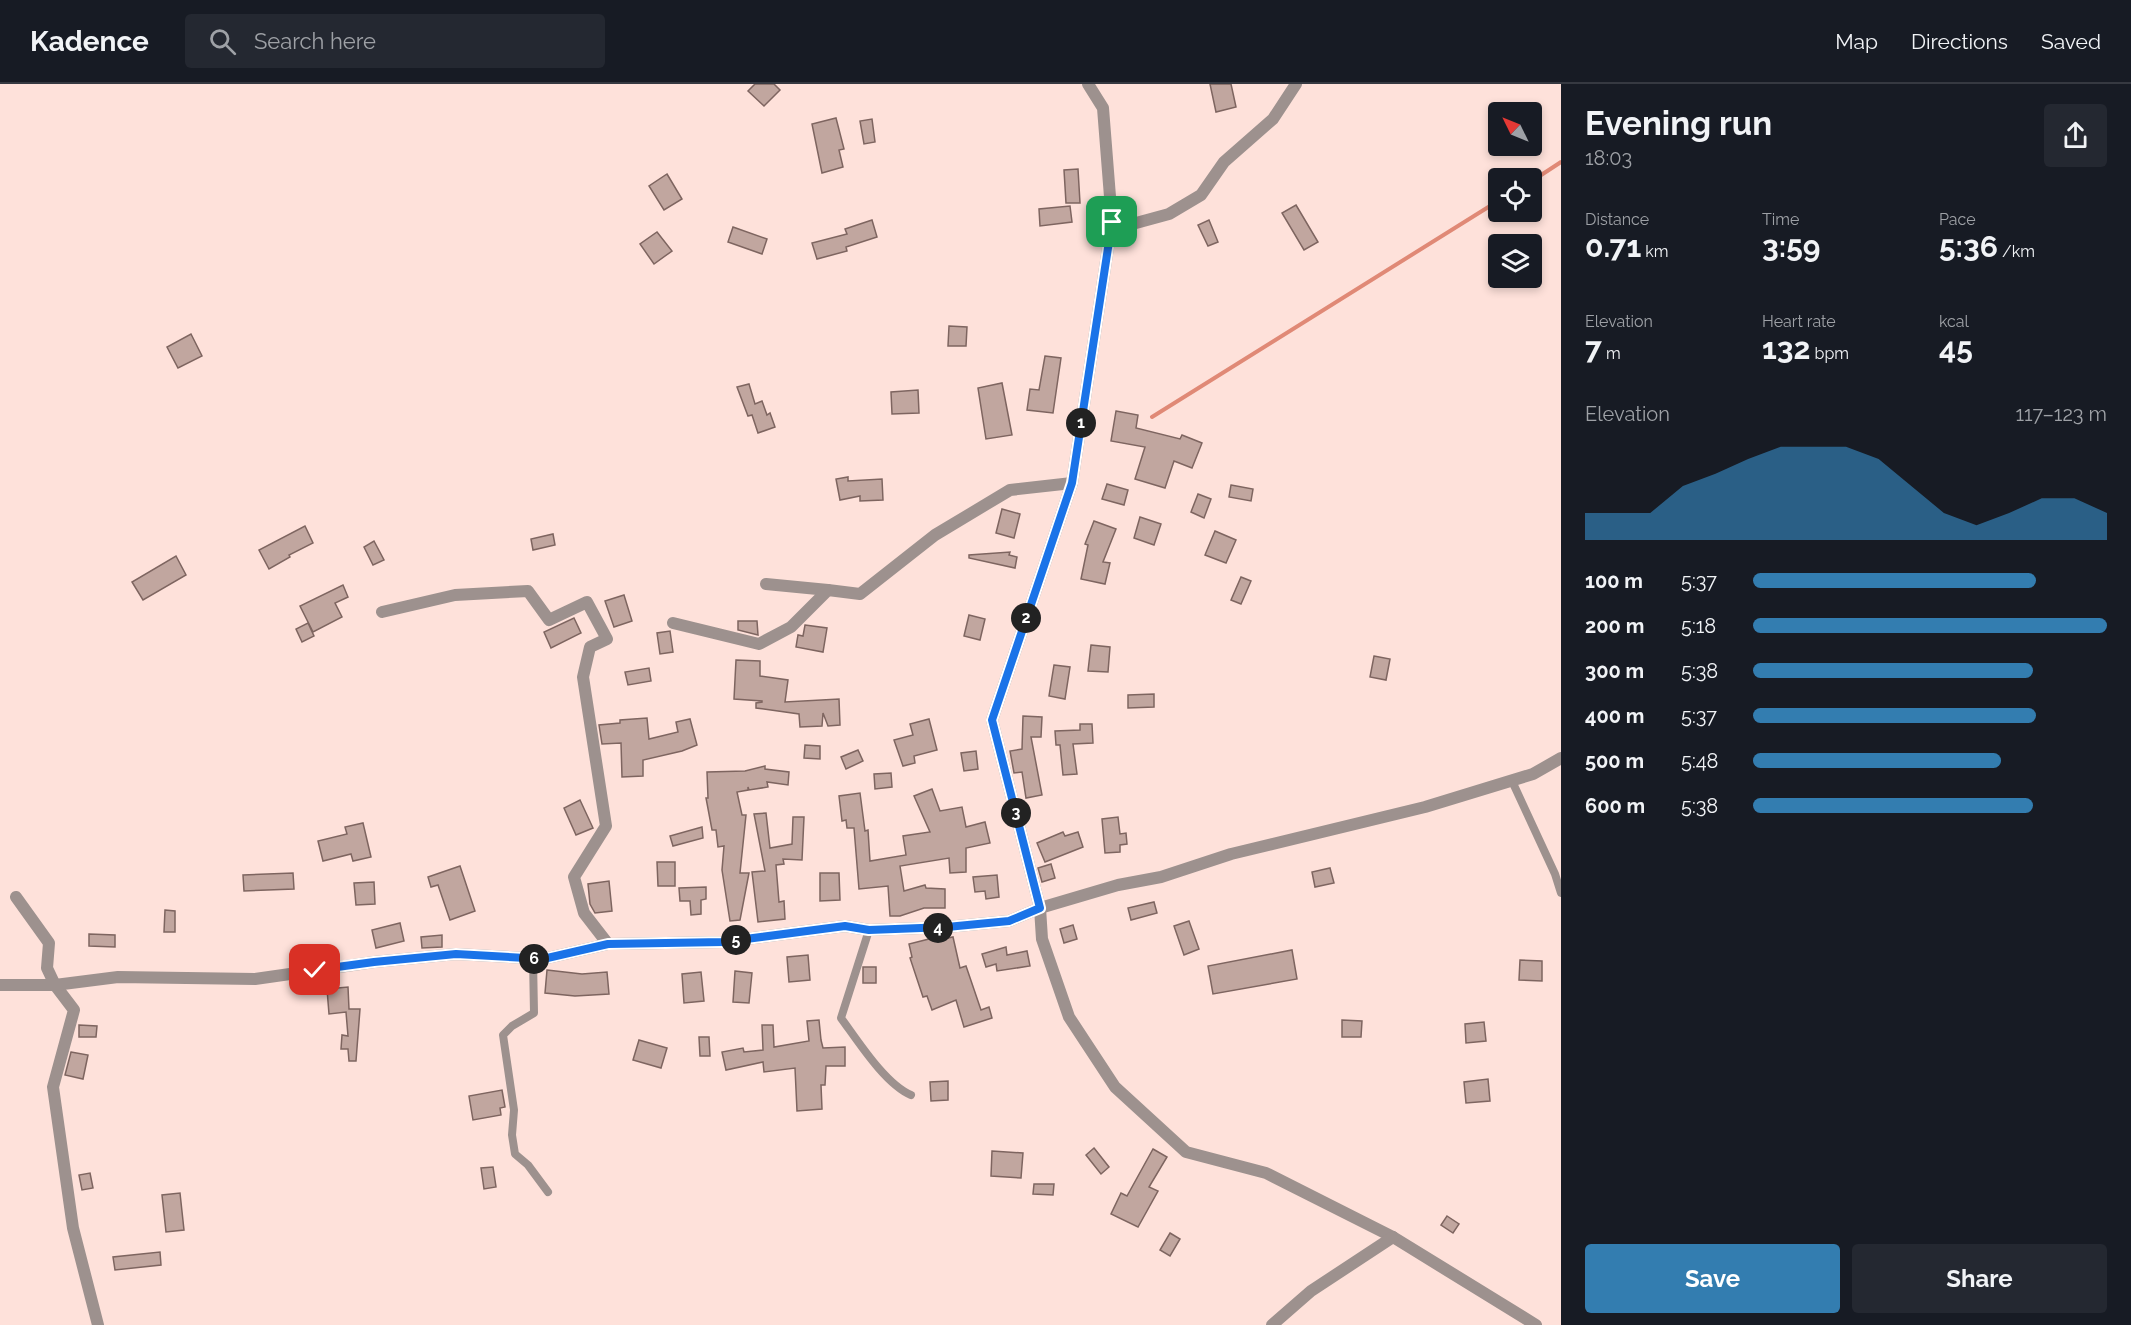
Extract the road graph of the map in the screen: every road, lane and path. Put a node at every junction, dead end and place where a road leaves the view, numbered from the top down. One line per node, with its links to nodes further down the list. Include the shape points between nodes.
1 (1088, 84): 3 (street, via 1103,108)
2 (1296, 84): 3 (street, via 1272,119 1224,162 1201,195 1169,214 1136,223)
3 (1112, 222): 4 (street)
4 (1072, 483): 6 (street, via 1010,490 935,535 860,594); 13 (street, via 992,720)
5 (765, 584): 6 (street)
6 (828, 591): 8 (street, via 791,627 759,644)
7 (382, 612): 15 (street, via 455,595 528,591 549,620 587,602 607,639 590,647 583,677 606,826 574,877 584,913)
8 (673, 623)
9 (1561, 758): 10 (street, via 1533,774)
10 (1512, 780): 11 (lane); 13 (street, via 1425,807 1231,854 1161,877)
11 (1561, 893)
12 (16, 897): 18 (street, via 50,943 47,968)
13 (1040, 908): 14 (street, via 1009,921); 21 (street, via 1042,939 1069,1017 1115,1087 1186,1152 1266,1173)
14 (869, 930): 15 (street, via 845,926 723,942); 19 (lane, via 841,1018 872,1060 903,1092)
15 (608, 944): 16 (street)
16 (533, 959): 18 (street, via 456,954 255,979 118,977); 20 (lane, via 534,1012 503,1035 514,1110 515,1154)
17 (0, 985): 18 (street)
18 (56, 985): 22 (street, via 74,1010 53,1087 73,1228)
19 (911, 1095)
20 (548, 1192)
21 (1393, 1237): 23 (street, via 1311,1291); 24 (street)
22 (98, 1325)
23 (1272, 1325)
24 (1536, 1325)

